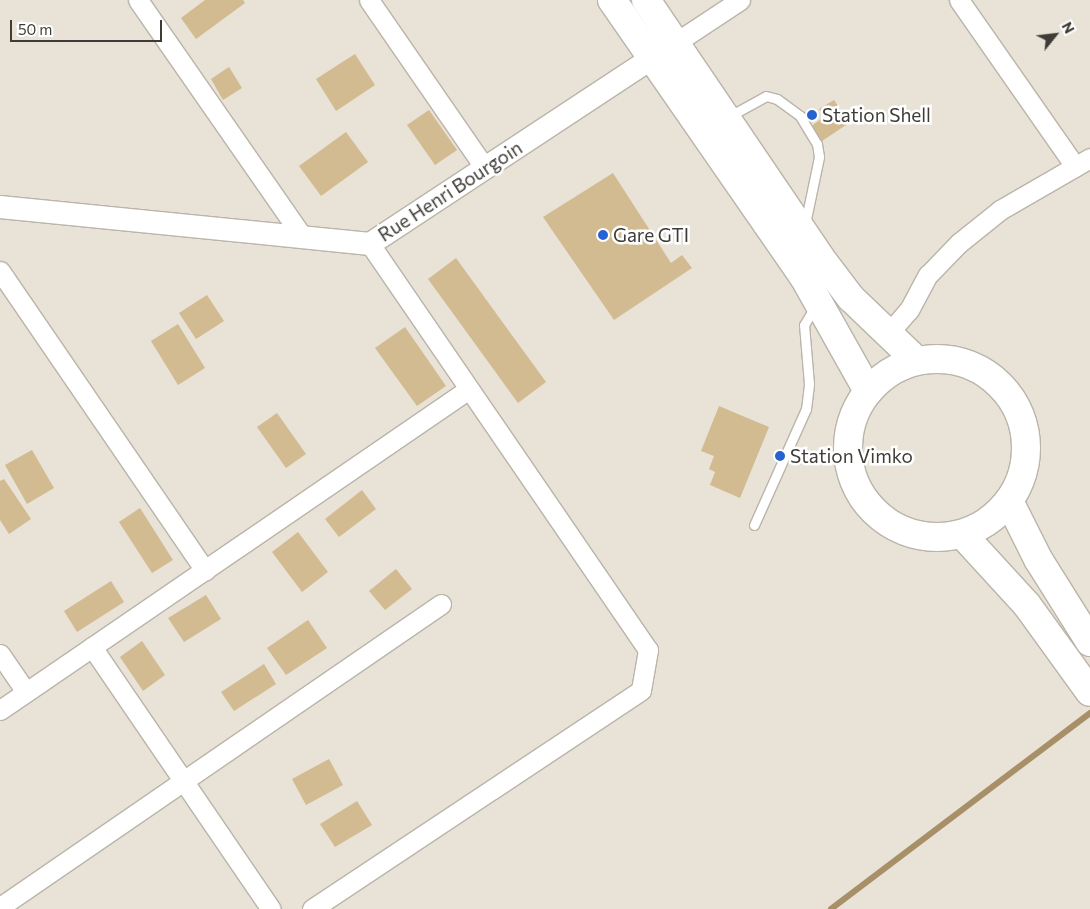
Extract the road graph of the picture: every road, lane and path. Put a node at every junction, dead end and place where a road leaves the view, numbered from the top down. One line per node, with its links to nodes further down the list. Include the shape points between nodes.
1 (138, 0): 14 (street)
2 (369, 0): 11 (street)
3 (612, 0): 8 (main road)
4 (646, 0): 7 (main road)
5 (740, 0): 7 (street, Rue Henri Bourgoin)
6 (959, 0): 10 (street)
7 (675, 43): 8 (street, Rue Henri Bourgoin); 9 (main road)
8 (651, 59): 11 (street, Rue Henri Bourgoin); 17 (main road)
9 (726, 118): 13 (main road); 13 (lane, via 766,96 790,107 800,116 817,144 820,156)
10 (1082, 162): 18 (street, via 1000,210 959,243 928,275 909,310)
11 (485, 168): 15 (street, Rue Henri Bourgoin)
12 (0, 204): 14 (street, Rue Henri Bourgoin)
13 (803, 232): 18 (main road, via 851,298)
14 (303, 237): 15 (street, Rue Henri Bourgoin)
15 (370, 244): 20 (street)
16 (0, 271): 25 (street)
17 (818, 302): 21 (main road); 23 (lane, via 804,326 810,384 806,409)
18 (887, 335): 19 (main road)
19 (917, 361): 21 (main road, via 890,372); 22 (main road, via 948,360 977,369 1002,387 1018,413 1026,443 1022,474)
20 (469, 389): 25 (street); 36 (street, via 648,650 641,690)
21 (868, 391): 24 (main road, via 855,411 848,433 848,457 862,497 893,526 909,534 945,538)
22 (1009, 501): 24 (main road, via 988,522); 27 (main road, via 1038,559)
23 (754, 525)
24 (962, 534): 31 (main road, via 1027,605)
25 (205, 570): 28 (street)
26 (440, 604): 33 (street)
27 (1090, 642)
28 (92, 647): 30 (street); 33 (street)
29 (0, 654): 30 (street)
30 (26, 692): 32 (street)
31 (1090, 692)
32 (0, 710)
33 (183, 781): 34 (street); 35 (street)
34 (3, 904)
35 (272, 909)
36 (312, 909)

